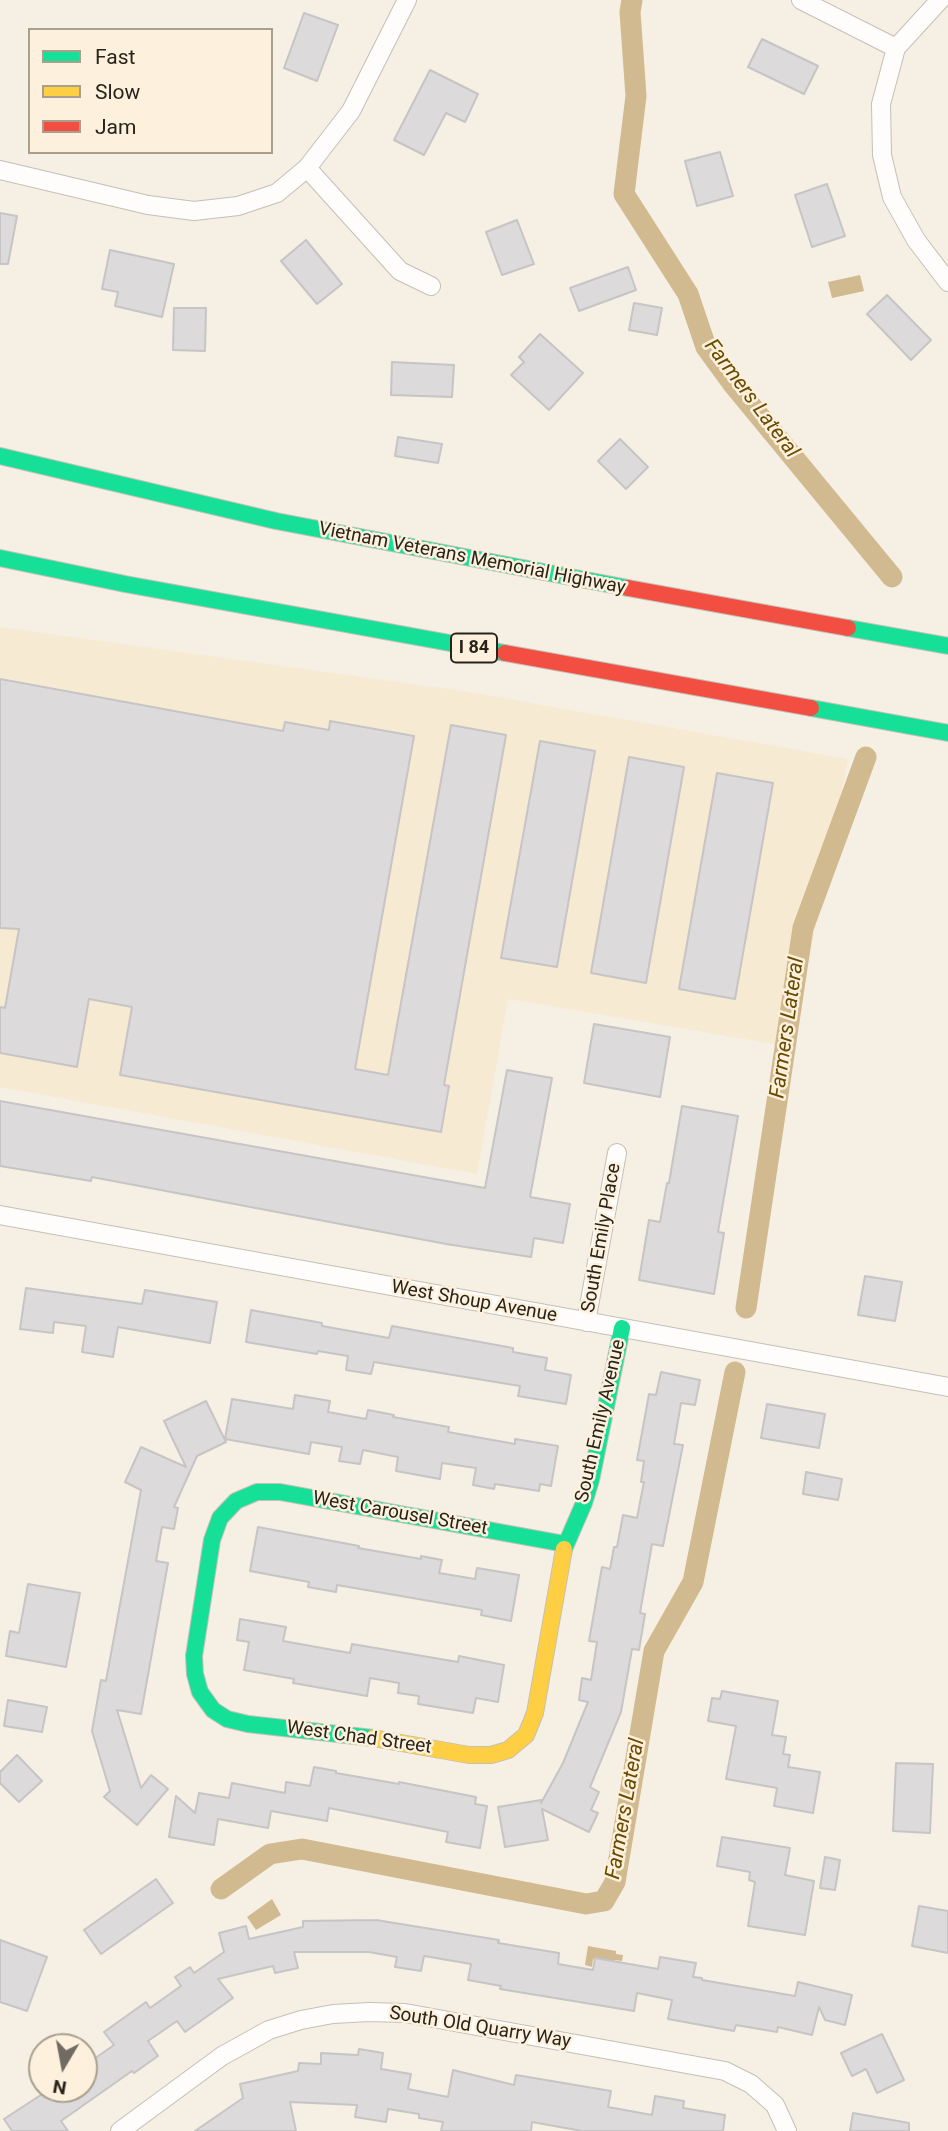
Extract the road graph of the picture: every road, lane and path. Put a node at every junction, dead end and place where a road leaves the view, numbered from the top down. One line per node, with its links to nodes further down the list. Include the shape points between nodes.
1 (407, 0): 5 (street, via 351,111)
2 (801, 0): 4 (street)
3 (940, 0): 4 (street)
4 (896, 48): 7 (street, via 881,104 882,155 892,197 916,240)
5 (307, 167): 6 (street, via 277,193 238,206 194,211 148,205); 8 (street, via 400,271)
6 (0, 170)
7 (948, 282)
8 (431, 286)
9 (0, 456): 11 (main road, Vietnam Veterans Memorial Highway, via 276,521)
10 (0, 558): 12 (main road, I 84)
11 (948, 646)
12 (948, 733)
13 (617, 1153): 15 (street, South Emily Place)
14 (0, 1215): 15 (street, West Shoup Avenue)
15 (586, 1322): 16 (street, West Shoup Avenue)
16 (622, 1328): 17 (street, West Shoup Avenue); 18 (main road, South Emily Avenue, via 591,1480)
17 (948, 1387)
18 (565, 1544): 19 (main road, West Carousel Street, via 280,1492 257,1492 236,1501 220,1518 212,1540 194,1656 200,1692); 20 (main road, South Emily Avenue, via 535,1713 526,1735)
19 (213, 1710): 20 (main road, West Chad Street, via 248,1724 349,1734 469,1755)
20 (508, 1750)
21 (120, 2131): 22 (street, South Old Quarry Way, via 222,2056 269,2030 333,2014 369,2012 405,2013 725,2071 751,2084 775,2105)
22 (787, 2131)

